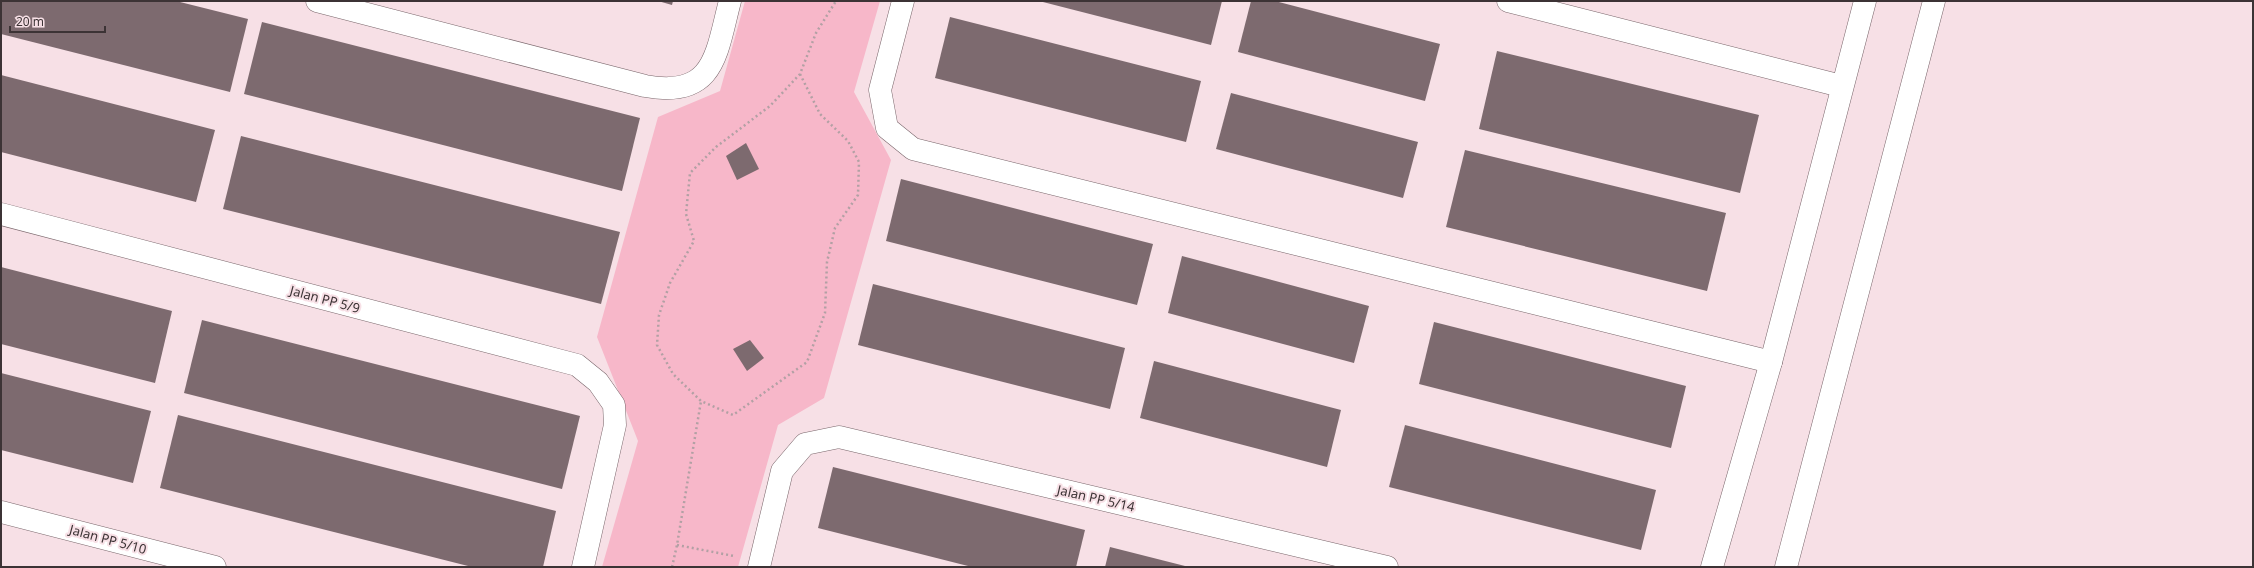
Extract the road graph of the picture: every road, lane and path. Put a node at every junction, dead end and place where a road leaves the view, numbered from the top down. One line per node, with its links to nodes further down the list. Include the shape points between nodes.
1 (317, 1): 2 (street, via 666,90 683,87 699,79 713,63)
2 (730, 1)
3 (836, 1): 8 (path, via 816,33)
4 (903, 1): 11 (street, via 880,90 887,128 913,149)
5 (1508, 1): 9 (street)
6 (1864, 1): 9 (street)
7 (1934, 1): 21 (street)
8 (800, 74): 12 (path, via 770,106 716,147 690,173 686,214 694,241 670,284 661,308 657,345 673,374); 12 (path, via 820,114 848,141 859,162 858,195 835,228 828,262 825,313 807,362 775,386 733,415)
9 (1842, 86): 11 (street)
10 (1, 214): 17 (street, Jalan PP 5/9, via 577,365 598,382 614,404 615,425)
11 (1771, 362): 20 (street)
12 (701, 401): 14 (path)
13 (1, 512): 16 (street, Jalan PP 5/10)
14 (677, 545): 15 (path); 18 (path)
15 (759, 564): 19 (street, Jalan PP 5/14, via 782,471 805,444 839,437)
16 (215, 567)
17 (583, 567)
18 (672, 567)
19 (1387, 567)
20 (1712, 567)
21 (1786, 567)

